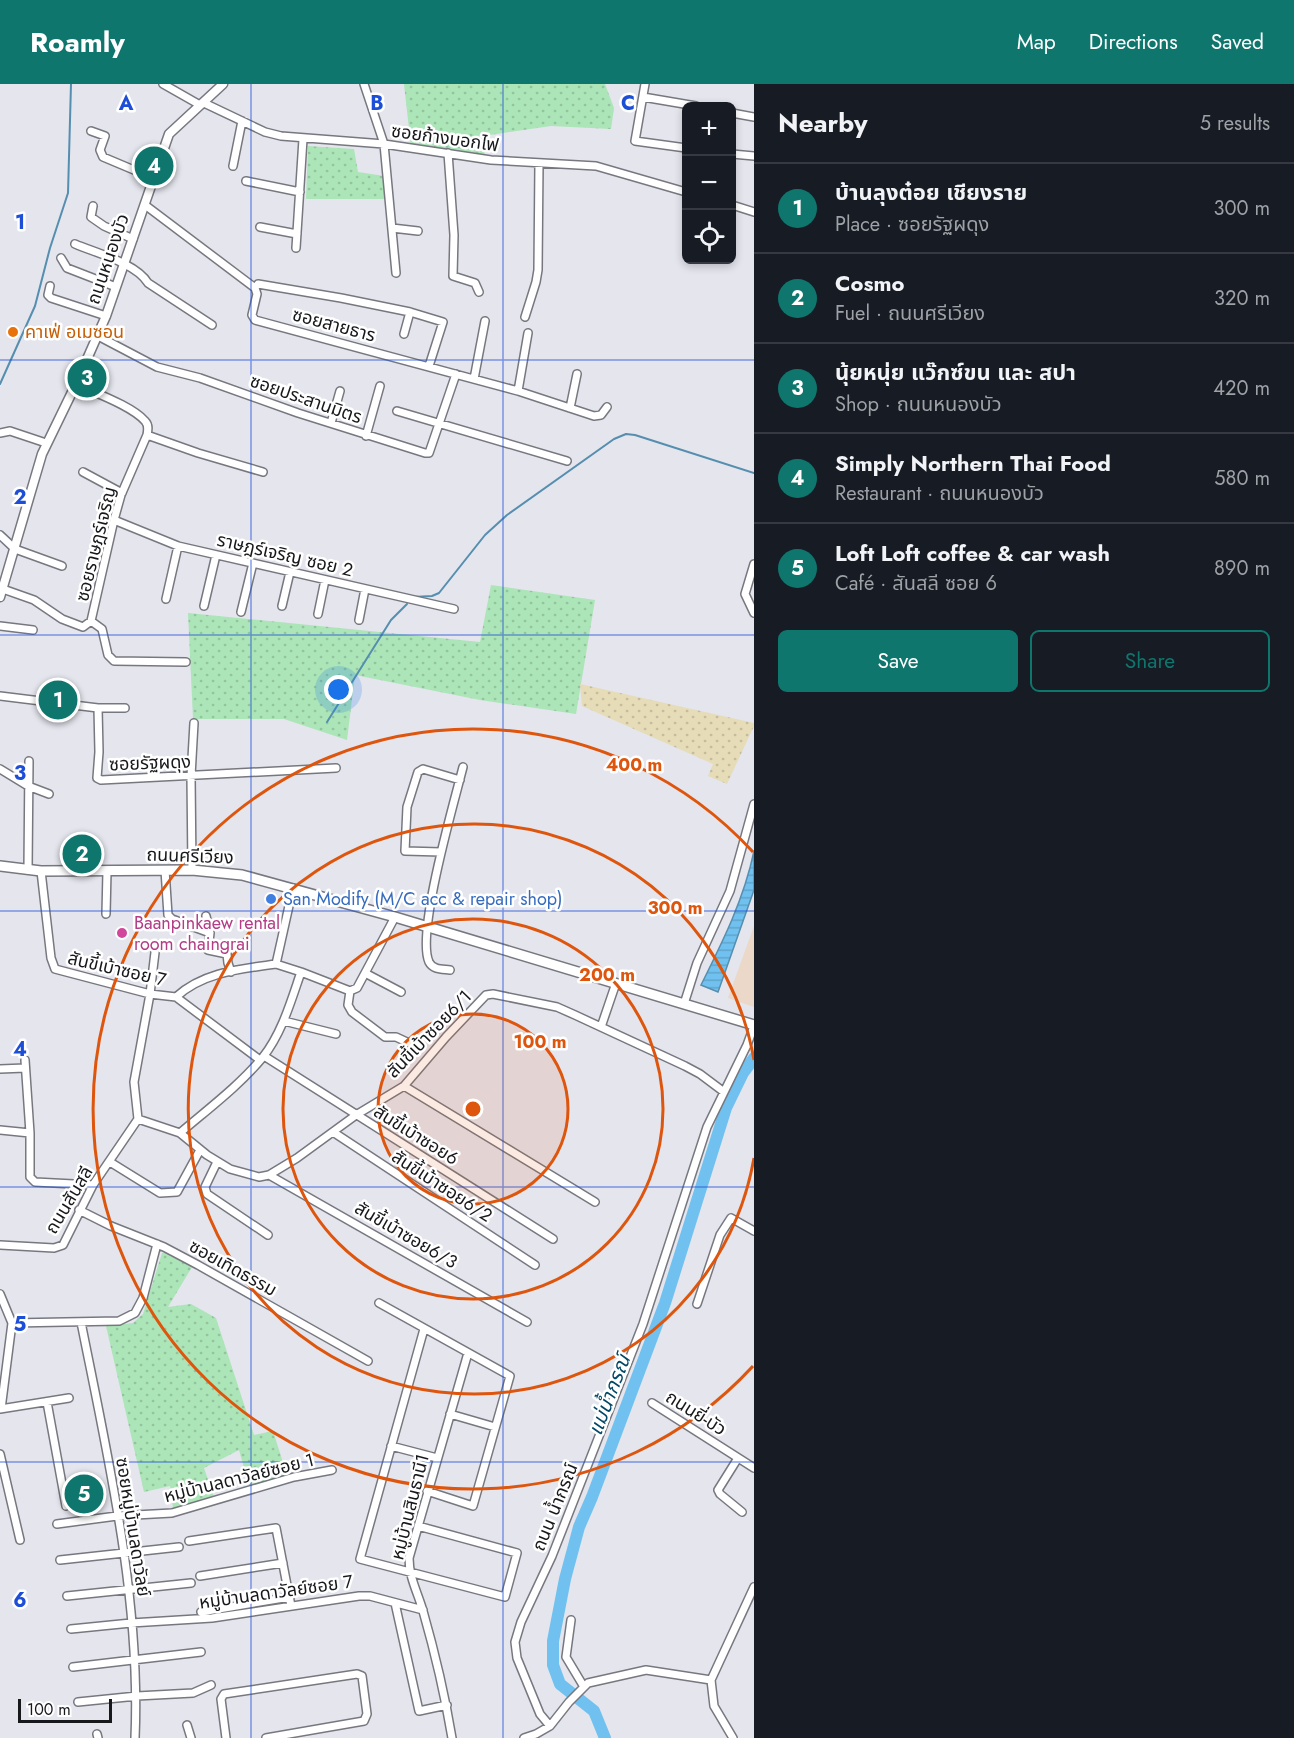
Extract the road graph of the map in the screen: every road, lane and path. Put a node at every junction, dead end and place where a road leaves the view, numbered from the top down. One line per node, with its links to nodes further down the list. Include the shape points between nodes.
1 (163, 84): 6 (street, ซอยก้างบอกไฟ)
2 (223, 84): 6 (street, ถนนหนองบัว)
3 (364, 84): 13 (street)
4 (645, 84): 5 (street)
5 (643, 97): 7 (street); 14 (street, via 635,141)
6 (202, 104): 10 (street, ซอยก้างบอกไฟ); 20 (street, ถนนหนองบัว, via 169,134)
7 (682, 104)
8 (736, 114): 9 (street)
9 (754, 117)
10 (242, 121): 12 (street, ซอยก้างบอกไฟ, via 265,132); 19 (street)
11 (91, 131): 20 (street, via 105,136 100,150 103,157)
12 (303, 139): 13 (street, ซอยก้างบอกไฟ); 23 (street)
13 (384, 144): 15 (street, ซอยก้างบอกไฟ); 29 (street)
14 (682, 147)
15 (448, 153): 18 (street, ซอยก้างบอกไฟ); 41 (street, via 453,276 474,283)
16 (736, 154): 17 (street)
17 (754, 156)
18 (539, 163): 22 (street, ซอยก้างบอกไฟ, via 596,166); 44 (street, via 536,282)
19 (233, 166)
20 (153, 178): 24 (street, ถนนหนองบัว)
21 (246, 182): 23 (street)
22 (682, 191)
23 (300, 192): 31 (street)
24 (145, 205): 32 (street, ถนนหนองบัว); 40 (street)
25 (93, 206): 32 (street, via 91,217)
26 (736, 206): 27 (street)
27 (754, 212)
28 (260, 227): 31 (street)
29 (392, 228): 30 (street); 37 (street)
30 (418, 231)
31 (297, 234): 34 (street)
32 (133, 239): 36 (street, ถนนหนองบัว)
33 (75, 244): 36 (street)
34 (296, 248)
35 (61, 258): 39 (street, via 67,268)
36 (125, 265): 39 (street, ถนนหนองบัว); 46 (street)
37 (396, 273)
38 (50, 285): 43 (street, via 51,298)
39 (116, 287): 43 (street, ถนนหนองบัว)
40 (255, 288): 42 (street, via 267,284); 50 (street, ซอยสายธาร, via 255,320)
41 (479, 292)
42 (410, 312): 48 (street); 50 (street, via 443,322)
43 (106, 316): 49 (street, ถนนหนองบัว)
44 (525, 317)
45 (485, 321): 53 (street)
46 (212, 325)
47 (528, 333): 57 (street)
48 (404, 334)
49 (98, 336): 54 (street, ถนนหนองบัว); 61 (street, ซอยประสานมิตร, via 158,367)
50 (429, 366): 51 (street, ซอยสายธาร)
51 (456, 374): 53 (street, ซอยสายธาร); 62 (street, ซอยประสานมิตร)
52 (577, 374): 59 (street)
53 (474, 379): 57 (street, ซอยสายธาร)
54 (76, 384): 64 (street, via 124,406 145,421); 66 (street, ถนนหนองบัว)
55 (380, 386): 65 (street)
56 (340, 391): 61 (street)
57 (518, 391): 59 (street, ซอยสายธาร)
58 (607, 407): 59 (street, ซอยสายธาร, via 601,415 594,416)
59 (570, 408)
60 (397, 411): 62 (street)
61 (331, 423): 65 (street, ซอยประสานมิตร)
62 (440, 423): 65 (street, ซอยประสานมิตร, via 429,453); 67 (street)
63 (0, 433): 66 (street, via 10,431)
64 (147, 435): 69 (street); 70 (street, ซอยราษฎร์เจริญ)
65 (366, 436)
66 (46, 443): 74 (street, ถนนหนองบัว)
67 (567, 461)
68 (83, 472): 70 (street)
69 (262, 472)
70 (122, 493): 71 (street, ซอยราษฎร์เจริญ)
71 (114, 519): 73 (street, ราษฎร์เจริญ ซอย 2); 91 (street, ซอยราษฎร์เจริญ)
72 (0, 535): 74 (street)
73 (178, 546): 75 (street, ราษฎร์เจริญ ซอย 2); 83 (street)
74 (15, 549): 78 (street); 82 (street, ถนนหนองบัว)
75 (216, 555): 76 (street, ราษฎร์เจริญ ซอย 2); 84 (street)
76 (253, 563): 79 (street, ราษฎร์เจริญ ซอย 2); 87 (street)
77 (754, 564): 88 (street, via 745,594)
78 (62, 566)
79 (290, 572): 80 (street, ราษฎร์เจริญ ซอย 2); 85 (street)
80 (325, 580): 81 (street, ราษฎร์เจริญ ซอย 2); 89 (street)
81 (365, 589): 86 (street, ราษฎร์เจริญ ซอย 2); 90 (street)
82 (1, 591): 91 (street, ซอยราษฎร์เจริญ, via 34,600 62,620 83,627)
83 (166, 599)
84 (204, 606)
85 (282, 606)
86 (454, 609)
87 (241, 612)
88 (754, 613)
89 (318, 614)
90 (359, 620)
91 (91, 621): 94 (street, via 102,629 108,655 114,661)
92 (0, 626): 93 (street)
93 (33, 630)
94 (186, 662)
95 (0, 696): 96 (street)
96 (98, 708): 97 (street); 103 (street, ซอยรัฐผดุง, via 97,778)
97 (125, 708)
98 (194, 723): 103 (street)
99 (29, 761): 105 (street)
100 (463, 767): 104 (street)
101 (336, 768): 103 (street, ซอยรัฐผดุง)
102 (0, 769): 105 (street)
103 (191, 776): 112 (street)
104 (460, 780): 108 (street); 108 (street, via 423,769 418,771 407,807 405,851)
105 (28, 786): 106 (street); 110 (street)
106 (50, 794)
107 (754, 804): 132 (street, via 730,891 697,963)
108 (441, 852): 119 (street)
109 (0, 866): 110 (main road, ถนนศรีเวียง)
110 (28, 870): 113 (main road, ถนนศรีเวียง)
111 (165, 870): 112 (main road, ถนนศรีเวียง); 114 (main road, ถนนศรีเวียง); 120 (street, via 168,915)
112 (192, 870): 115 (main road, ถนนศรีเวียง, via 242,875)
113 (41, 871): 114 (main road, ถนนศรีเวียง); 130 (street, สันขี้เบ้าซอย 7, via 55,969)
114 (107, 871): 116 (street)
115 (293, 888): 118 (main road, ถนนศรีเวียง); 122 (street)
116 (106, 914)
117 (206, 916): 120 (street)
118 (395, 917): 119 (main road, ถนนศรีเวียง); 126 (street)
119 (428, 927): 123 (street, via 430,964); 127 (main road, ถนนศรีเวียง)
120 (210, 933): 124 (street, via 208,950 227,954)
121 (156, 944): 130 (street)
122 (276, 964): 124 (street); 125 (street)
123 (450, 970)
124 (231, 972): 131 (street, via 211,976)
125 (301, 972): 128 (street); 133 (street)
126 (365, 974): 128 (street, via 357,988); 129 (street)
127 (616, 983): 132 (main road, ถนนศรีเวียง); 135 (street)
128 (350, 991): 137 (street, via 348,1005 352,1012 385,1037)
129 (401, 992)
130 (150, 994): 131 (street, สันขี้เบ้าซอย 7); 143 (street, via 134,1082)
131 (176, 997): 138 (street, สันขี้เบ้าซอย 7)
132 (684, 1004): 134 (main road, ถนนศรีเวียง)
133 (284, 1021): 136 (street); 138 (street)
134 (754, 1026): 141 (street, ถนน น้ำกรณ์)
135 (601, 1027): 140 (street, สันขี้เบ้าซอย6/1, via 557,1007 486,995); 141 (street, สันขี้เบ้าซอย6/1, via 700,1074)
136 (336, 1034)
137 (409, 1043)
138 (262, 1058): 142 (street, สันขี้เบ้าซอย6); 147 (street)
139 (0, 1070): 146 (street, via 25,1064)
140 (404, 1086): 142 (street, สันขี้เบ้าซอย6/1); 153 (street)
141 (724, 1092): 219 (street, ถนน น้ำกรณ์, via 707,1127 643,1324 515,1642 517,1658 540,1714)
142 (356, 1115): 145 (street, สันขี้เบ้าซอย6/1); 157 (street, สันขี้เบ้าซอย6)
143 (138, 1119): 147 (street); 149 (street, ถนนสันสลี)
144 (0, 1130): 146 (street)
145 (333, 1132): 151 (street, สันขี้เบ้าซอย6/1); 160 (street, สันขี้เบ้าซอย6/2)
146 (30, 1133): 152 (street, via 30,1177 35,1182)
147 (180, 1133): 148 (street)
148 (200, 1150): 149 (street, via 177,1192 160,1193); 150 (street)
149 (110, 1162): 152 (street, ถนนสันสลี)
150 (217, 1162): 151 (street, via 248,1176); 156 (street, via 205,1187 207,1194)
151 (269, 1175): 165 (street, สันขี้เบ้าซอย6/3)
152 (93, 1185): 154 (street, ถนนสันสลี)
153 (595, 1202)
154 (79, 1210): 158 (street, ถนนสันสลี, via 63,1245); 159 (street, ซอยเทิดธรรม)
155 (754, 1231): 163 (street, via 731,1218 720,1235)
156 (268, 1235)
157 (552, 1239)
158 (0, 1245)
159 (157, 1245): 164 (street, via 135,1313 119,1321); 169 (street, ซอยเทิดธรรม)
160 (534, 1264)
161 (0, 1294): 166 (street)
162 (379, 1303): 167 (street)
163 (697, 1304)
164 (81, 1322): 166 (street); 186 (street, ซอยหมู่บ้านลดาวัลย์)
165 (527, 1322)
166 (12, 1323): 173 (street)
167 (424, 1329): 168 (street); 176 (street)
168 (468, 1353): 174 (street, หมู่บ้านสินธานี1); 175 (street, via 510,1376)
169 (368, 1361)
170 (69, 1398): 171 (street)
171 (47, 1402): 173 (street); 184 (street)
172 (652, 1403): 179 (street, ถนนยี่-บัว)
173 (0, 1409)
174 (450, 1414): 175 (street); 178 (street, หมู่บ้านสินธานี1)
175 (495, 1427): 183 (street, via 473,1506)
176 (391, 1446): 178 (street); 195 (street, via 360,1559)
177 (0, 1454): 182 (street)
178 (437, 1458): 183 (street, หมู่บ้านสินธานี1)
179 (738, 1458): 180 (street, ถนนยี่-บัว); 185 (street, via 718,1490)
180 (754, 1468)
181 (332, 1470): 186 (street, หมู่บ้านลดาวัลย์ซอย 1, via 294,1477 172,1513)
182 (3, 1484): 189 (street)
183 (427, 1491): 188 (street, หมู่บ้านสินธานี1)
184 (66, 1506)
185 (742, 1512)
186 (117, 1516): 187 (street, หมู่บ้านลดาวัลย์ซอย 1); 192 (street, ซอยหมู่บ้านลดาวัลย์)
187 (57, 1524)
188 (418, 1526): 195 (street, หมู่บ้านสินธานี1); 195 (street, via 517,1553 505,1597)
189 (20, 1540)
190 (189, 1541): 194 (street, via 276,1528)
191 (179, 1546): 192 (street)
192 (123, 1553): 193 (street); 199 (street, ซอยหมู่บ้านลดาวัลย์)
193 (60, 1560)
194 (283, 1563): 196 (street); 201 (street)
195 (409, 1571): 204 (street, หมู่บ้านสินธานี1)
196 (200, 1576)
197 (191, 1583): 199 (street)
198 (754, 1587): 212 (street)
199 (128, 1589): 200 (street); 207 (street, ซอยหมู่บ้านลดาวัลย์)
200 (67, 1596)
201 (290, 1597): 203 (street); 205 (street)
202 (395, 1603): 203 (street, หมู่บ้านลดาวัลย์ซอย 7, via 365,1596); 204 (street, หมู่บ้านลดาวัลย์ซอย 7); 217 (street, via 419,1711)
203 (291, 1606): 207 (street, หมู่บ้านลดาวัลย์ซอย 7, via 212,1618)
204 (423, 1610): 217 (street, หมู่บ้านสินธานี1)
205 (201, 1612)
206 (571, 1620): 214 (street, via 566,1657)
207 (131, 1623): 208 (street, หมู่บ้านลดาวัลย์ซอย 7); 210 (street, ซอยหมู่บ้านลดาวัลย์)
208 (71, 1629)
209 (201, 1652): 210 (street)
210 (134, 1660): 211 (street); 215 (street, ซอยหมู่บ้านลดาวัลย์)
211 (73, 1667)
212 (711, 1680): 214 (street, via 646,1670 588,1683); 226 (street, via 714,1706)
213 (211, 1685): 215 (street, via 193,1693)
214 (582, 1688): 219 (street)
215 (137, 1696): 216 (street); 220 (street, ซอยหมู่บ้านลดาวัลย์)
216 (78, 1702)
217 (447, 1705): 224 (street, หมู่บ้านสินธานี1)
218 (187, 1725): 221 (street)
219 (550, 1726): 225 (street)
220 (135, 1738)
221 (191, 1738)
222 (226, 1738): 223 (street, via 221,1699 224,1694 361,1674 367,1714 364,1721)
223 (266, 1738)
224 (452, 1738)
225 (524, 1738)
226 (733, 1738)

